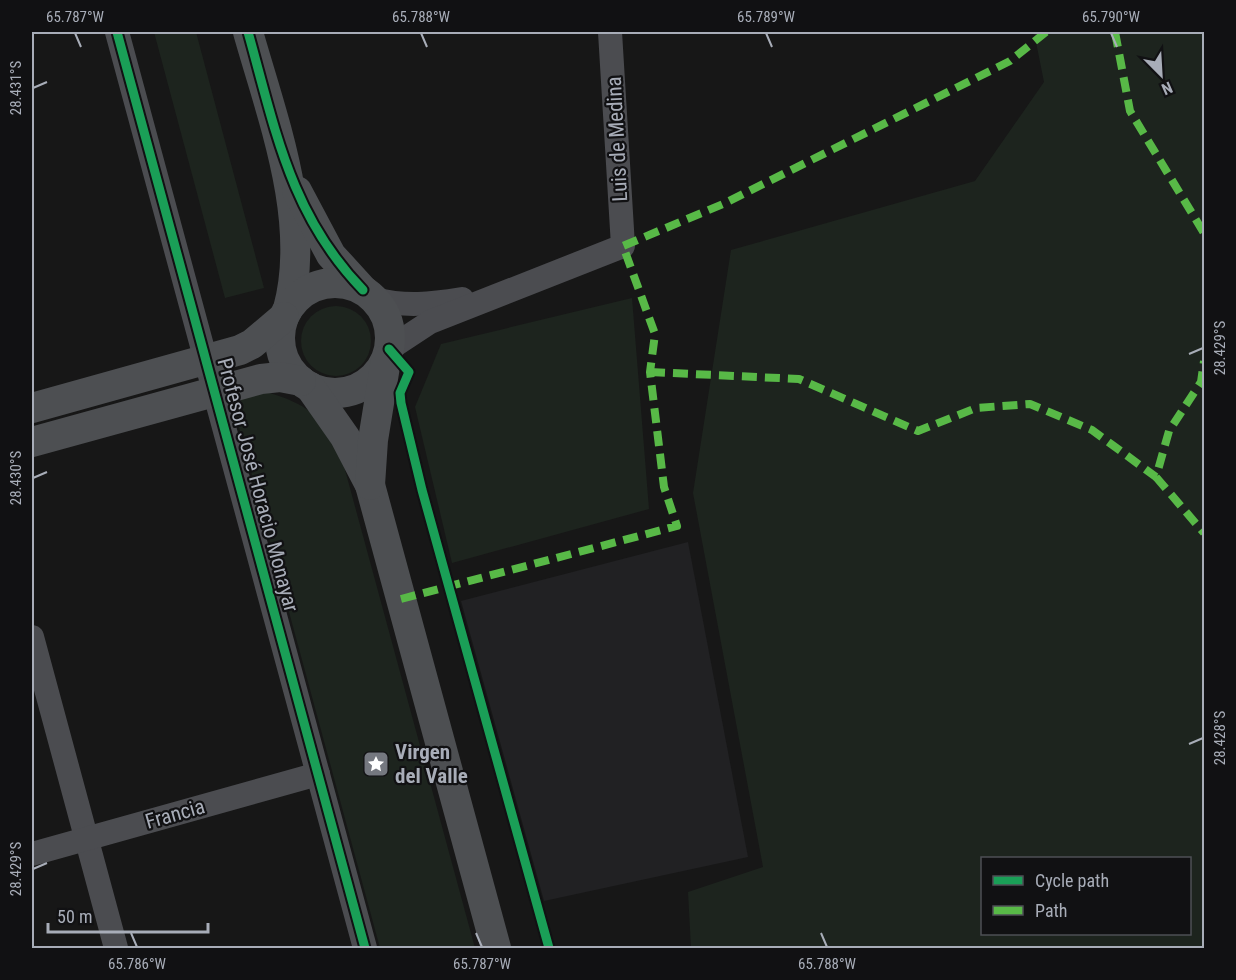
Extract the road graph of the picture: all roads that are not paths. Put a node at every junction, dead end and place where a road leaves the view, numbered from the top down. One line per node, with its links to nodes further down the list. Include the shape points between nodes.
1 (117, 32): 9 (street, Profesor José Horacio Monayar)
2 (248, 32): 4 (main road)
3 (610, 32): 5 (street, Luis de Medina, via 623,246)
4 (287, 171): 6 (main road, via 331,255); 7 (main road, via 296,257 293,291)
5 (502, 293): 6 (street, via 415,305 395,304); 8 (street, via 430,322)
6 (369, 295): 7 (main road, via 347,284 330,283 299,296); 8 (main road, via 388,322)
7 (286, 313): 9 (main road, via 252,344); 10 (main road, via 280,334 282,351 289,368)
8 (388, 354): 10 (main road, via 377,373 346,392 328,393); 14 (main road, via 374,428)
9 (206, 361): 11 (street, Profesor José Horacio Monayar); 12 (main road)
10 (305, 384): 11 (main road, via 280,377); 14 (main road, via 345,436)
11 (214, 391): 13 (main road); 16 (street, Profesor José Horacio Monayar)
12 (32, 408)
13 (32, 442)
14 (370, 485): 21 (main road)
15 (32, 637): 17 (street)
16 (318, 774): 17 (street, Francia); 20 (street, Profesor José Horacio Monayar)
17 (86, 839): 18 (street, Francia); 19 (street)
18 (32, 854)
19 (116, 948)
20 (365, 948)
21 (496, 948)

